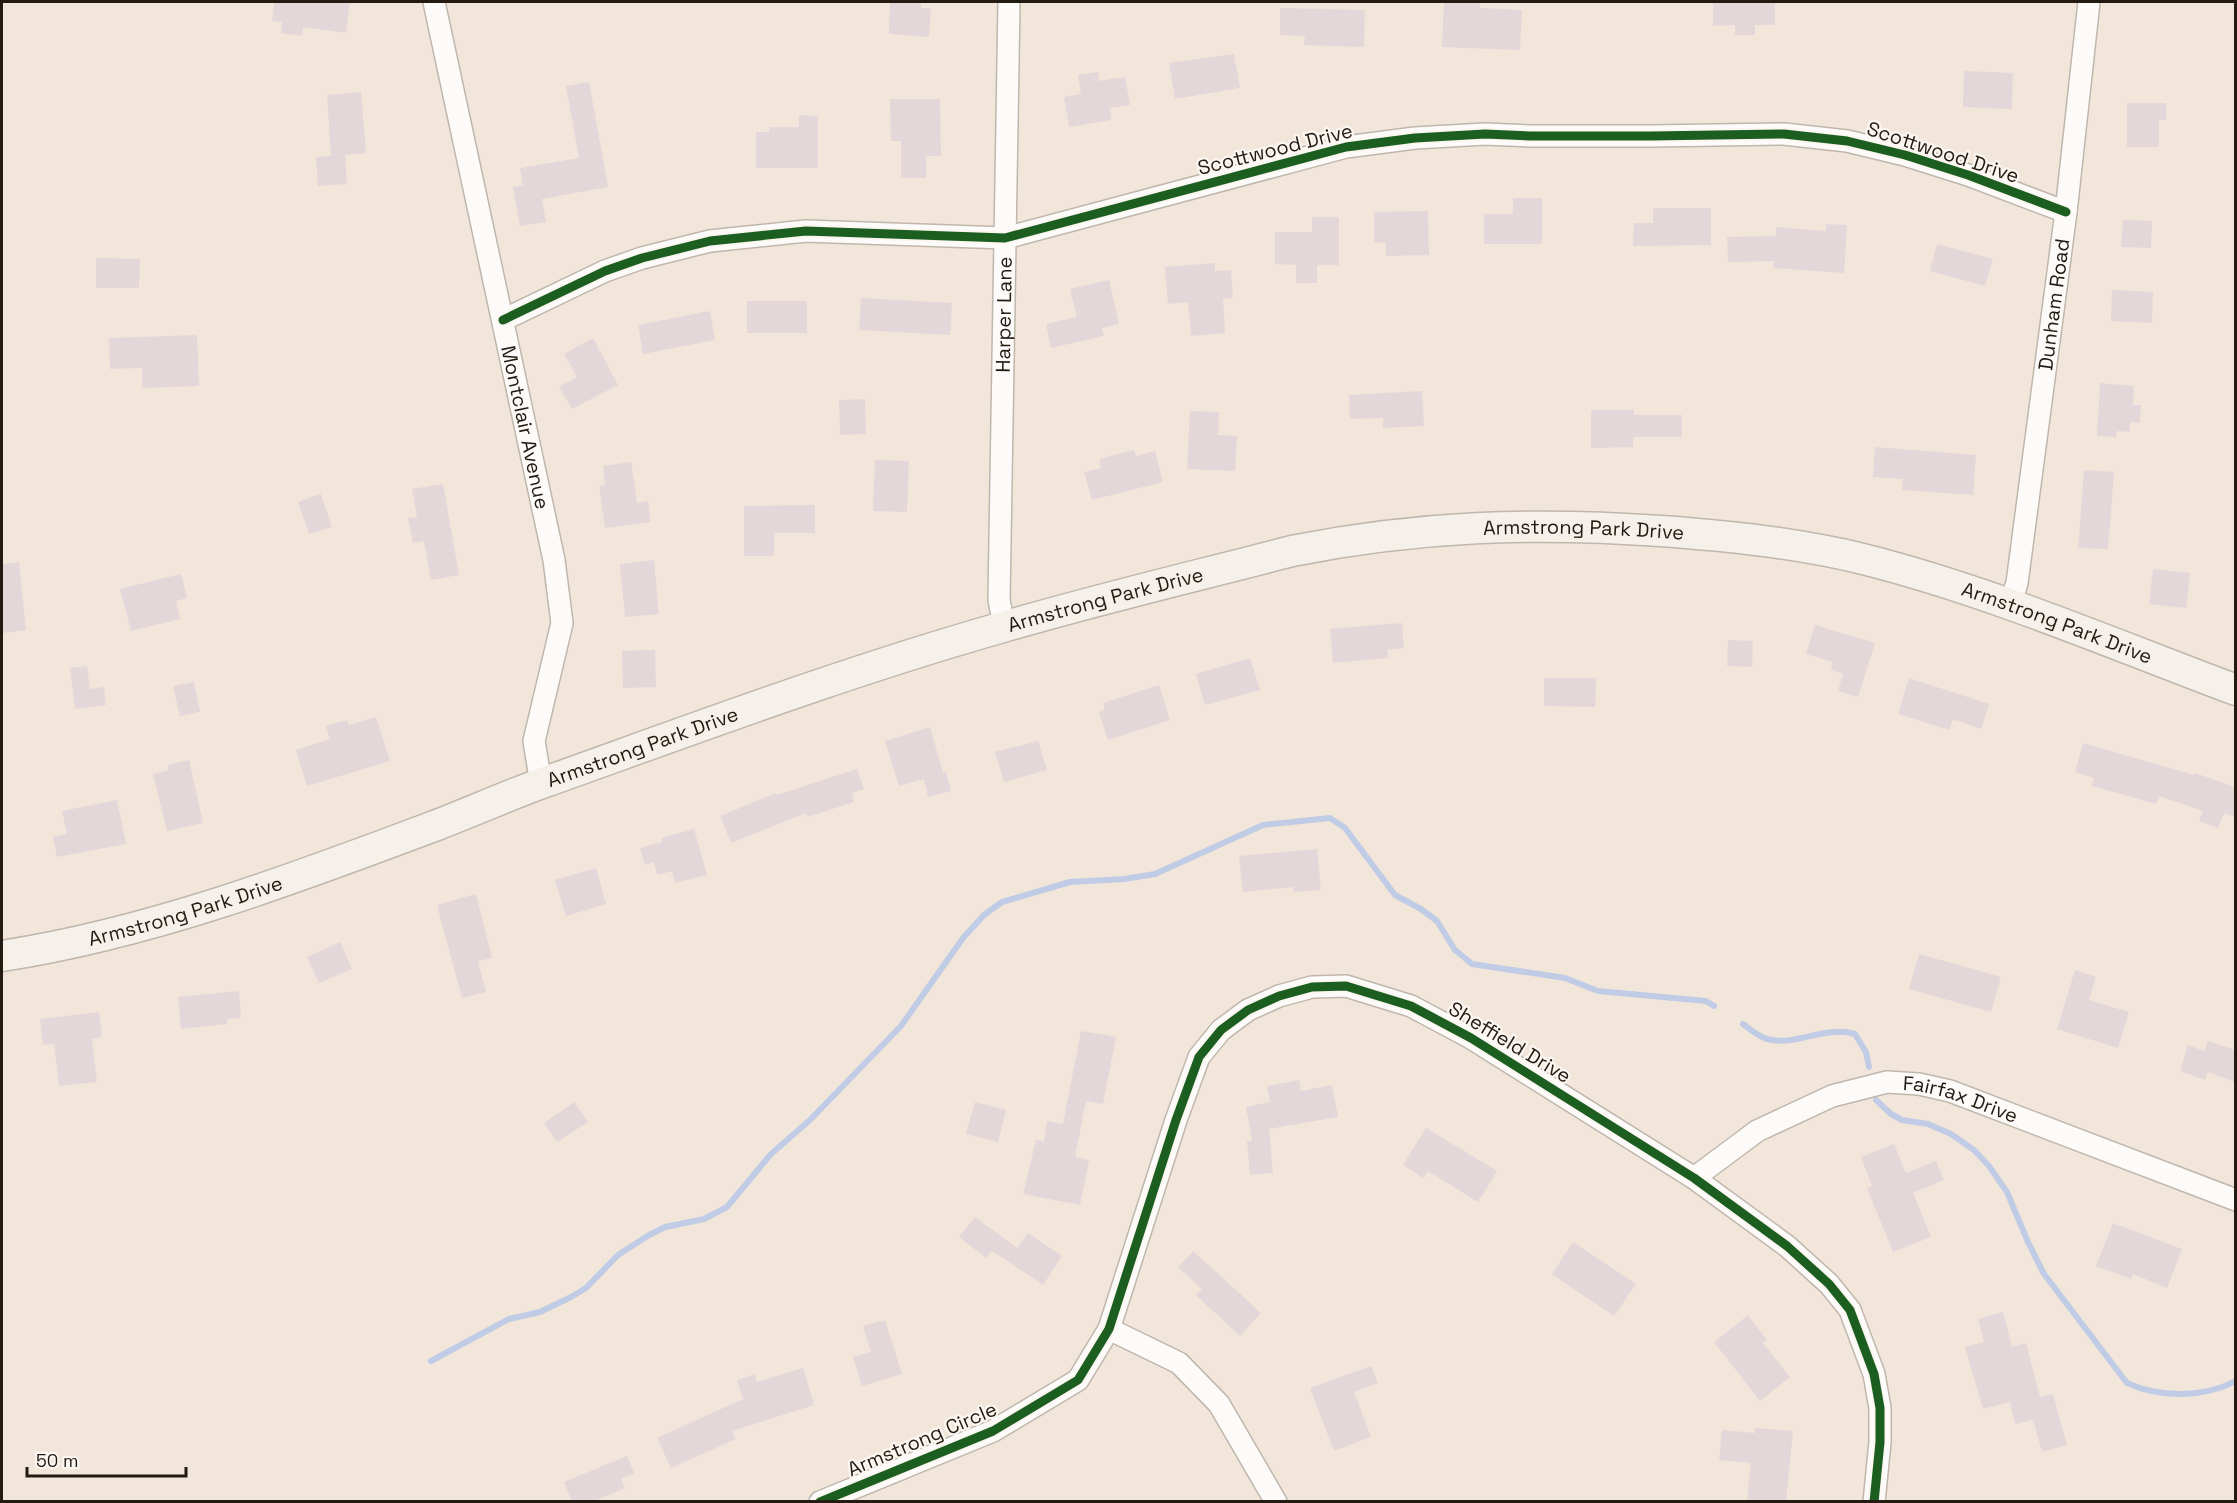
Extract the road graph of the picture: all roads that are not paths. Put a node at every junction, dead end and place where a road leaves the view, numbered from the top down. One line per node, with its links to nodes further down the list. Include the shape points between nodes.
1 (434, 2): 6 (street, Montclair Avenue)
2 (1009, 2): 5 (street, Harper Lane)
3 (2089, 2): 4 (street, Dunham Road)
4 (2066, 212): 5 (street, Scottwood Drive, via 1958,172 1847,141 1784,134 1485,134 1346,147); 7 (street, Dunham Road, via 2017,583)
5 (1005, 238): 6 (street, Scottwood Drive, via 806,231 710,241 605,271); 8 (street, Harper Lane, via 999,600)
6 (503, 320): 10 (street, Montclair Avenue, via 554,560 562,623 534,741)
7 (2010, 606): 8 (main road, Armstrong Park Drive, via 1864,560 1775,542 1587,526 1485,526 1292,551); 9 (main road, Armstrong Park Drive)
8 (1004, 626): 10 (main road, Armstrong Park Drive, via 825,683)
9 (2235, 690)
10 (541, 784): 11 (main road, Armstrong Park Drive, via 240,896 117,932)
11 (2, 956)
12 (1694, 1178): 13 (street, Fairfax Drive, via 1757,1131 1832,1096 1887,1082 1950,1091); 14 (street, Sheffield Drive, via 1442,1021 1378,994 1346,986 1312,987 1248,1010 1221,1030 1199,1057); 17 (street, Sheffield Drive, via 1787,1246 1829,1284 1850,1310 1874,1374 1880,1408)
13 (2235, 1200)
14 (1109, 1329): 15 (street, Armstrong Circle, via 1078,1380 993,1431); 16 (street, via 1179,1363 1220,1404)
15 (820, 1502)
16 (1276, 1502)
17 (1874, 1502)

